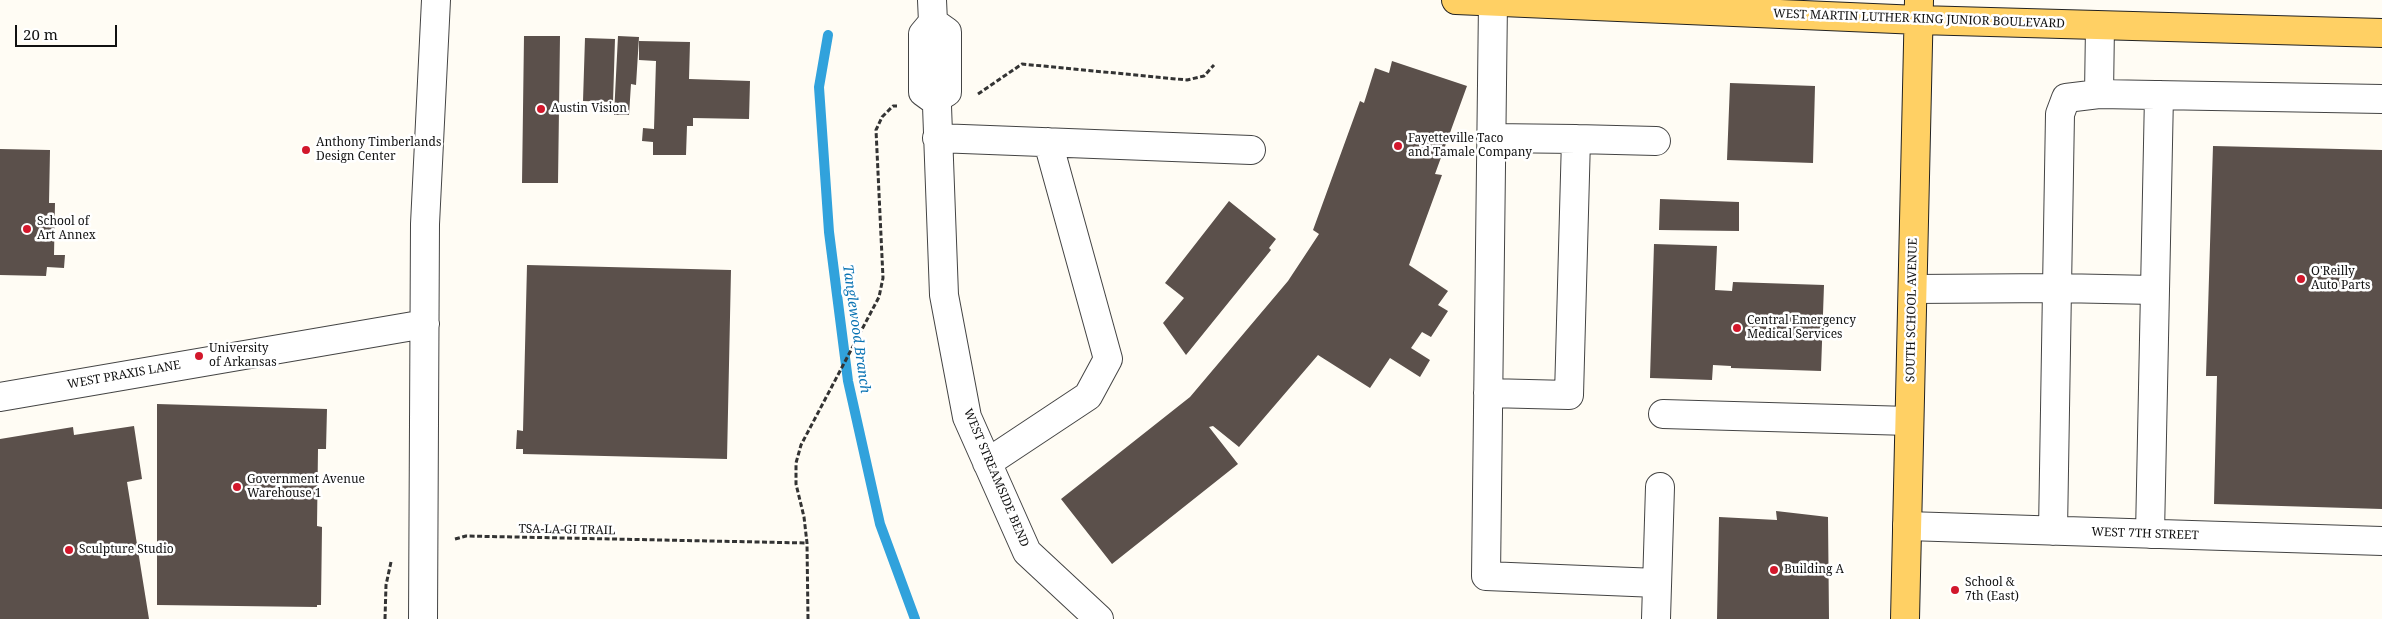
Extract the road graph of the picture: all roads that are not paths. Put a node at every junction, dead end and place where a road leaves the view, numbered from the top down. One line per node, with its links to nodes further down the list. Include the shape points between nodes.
1 (436, 0): 20 (street, via 425,224)
2 (1456, 0): 3 (main road, WEST MARTIN LUTHER KING JUNIOR BOULEVARD)
3 (1493, 2): 4 (main road, WEST MARTIN LUTHER KING JUNIOR BOULEVARD); 12 (street)
4 (1919, 10): 6 (main road, WEST MARTIN LUTHER KING JUNIOR BOULEVARD); 18 (main road, SOUTH SCHOOL AVENUE)
5 (933, 11): 11 (street, WEST STREAMSIDE BEND, via 923,34 923,92 937,106)
6 (2100, 26): 7 (main road, WEST MARTIN LUTHER KING JUNIOR BOULEVARD); 8 (street)
7 (2382, 33)
8 (2099, 94): 9 (street); 17 (street, via 2066,98 2060,114)
9 (2159, 95): 10 (street); 19 (street)
10 (2382, 99)
11 (937, 138): 15 (street); 25 (street, WEST STREAMSIDE BEND, via 944,295 967,417)
12 (1491, 138): 13 (street); 21 (street)
13 (1576, 139): 14 (street); 21 (street, via 1569,395)
14 (1656, 141)
15 (1048, 142): 16 (street); 25 (street, via 1108,359 1088,396)
16 (1251, 150)
17 (2057, 288): 18 (street); 19 (street); 28 (street)
18 (1913, 289): 24 (main road, SOUTH SCHOOL AVENUE)
19 (2154, 290): 29 (street)
20 (425, 324): 22 (street, WEST PRAXIS LANE); 32 (street)
21 (1488, 393): 31 (street, via 1486,576)
22 (0, 397)
23 (1663, 414): 24 (street)
24 (1909, 421): 27 (main road, SOUTH SCHOOL AVENUE)
25 (988, 463): 33 (street, WEST STREAMSIDE BEND, via 1027,552)
26 (1660, 487): 31 (street)
27 (1907, 526): 28 (street, WEST 7TH STREET); 35 (main road, SOUTH SCHOOL AVENUE)
28 (2053, 530): 29 (street, WEST 7TH STREET)
29 (2150, 534): 30 (street, WEST 7TH STREET)
30 (2382, 541)
31 (1657, 583): 34 (street)
32 (422, 619)
33 (1099, 619)
34 (1656, 619)
35 (1905, 619)

